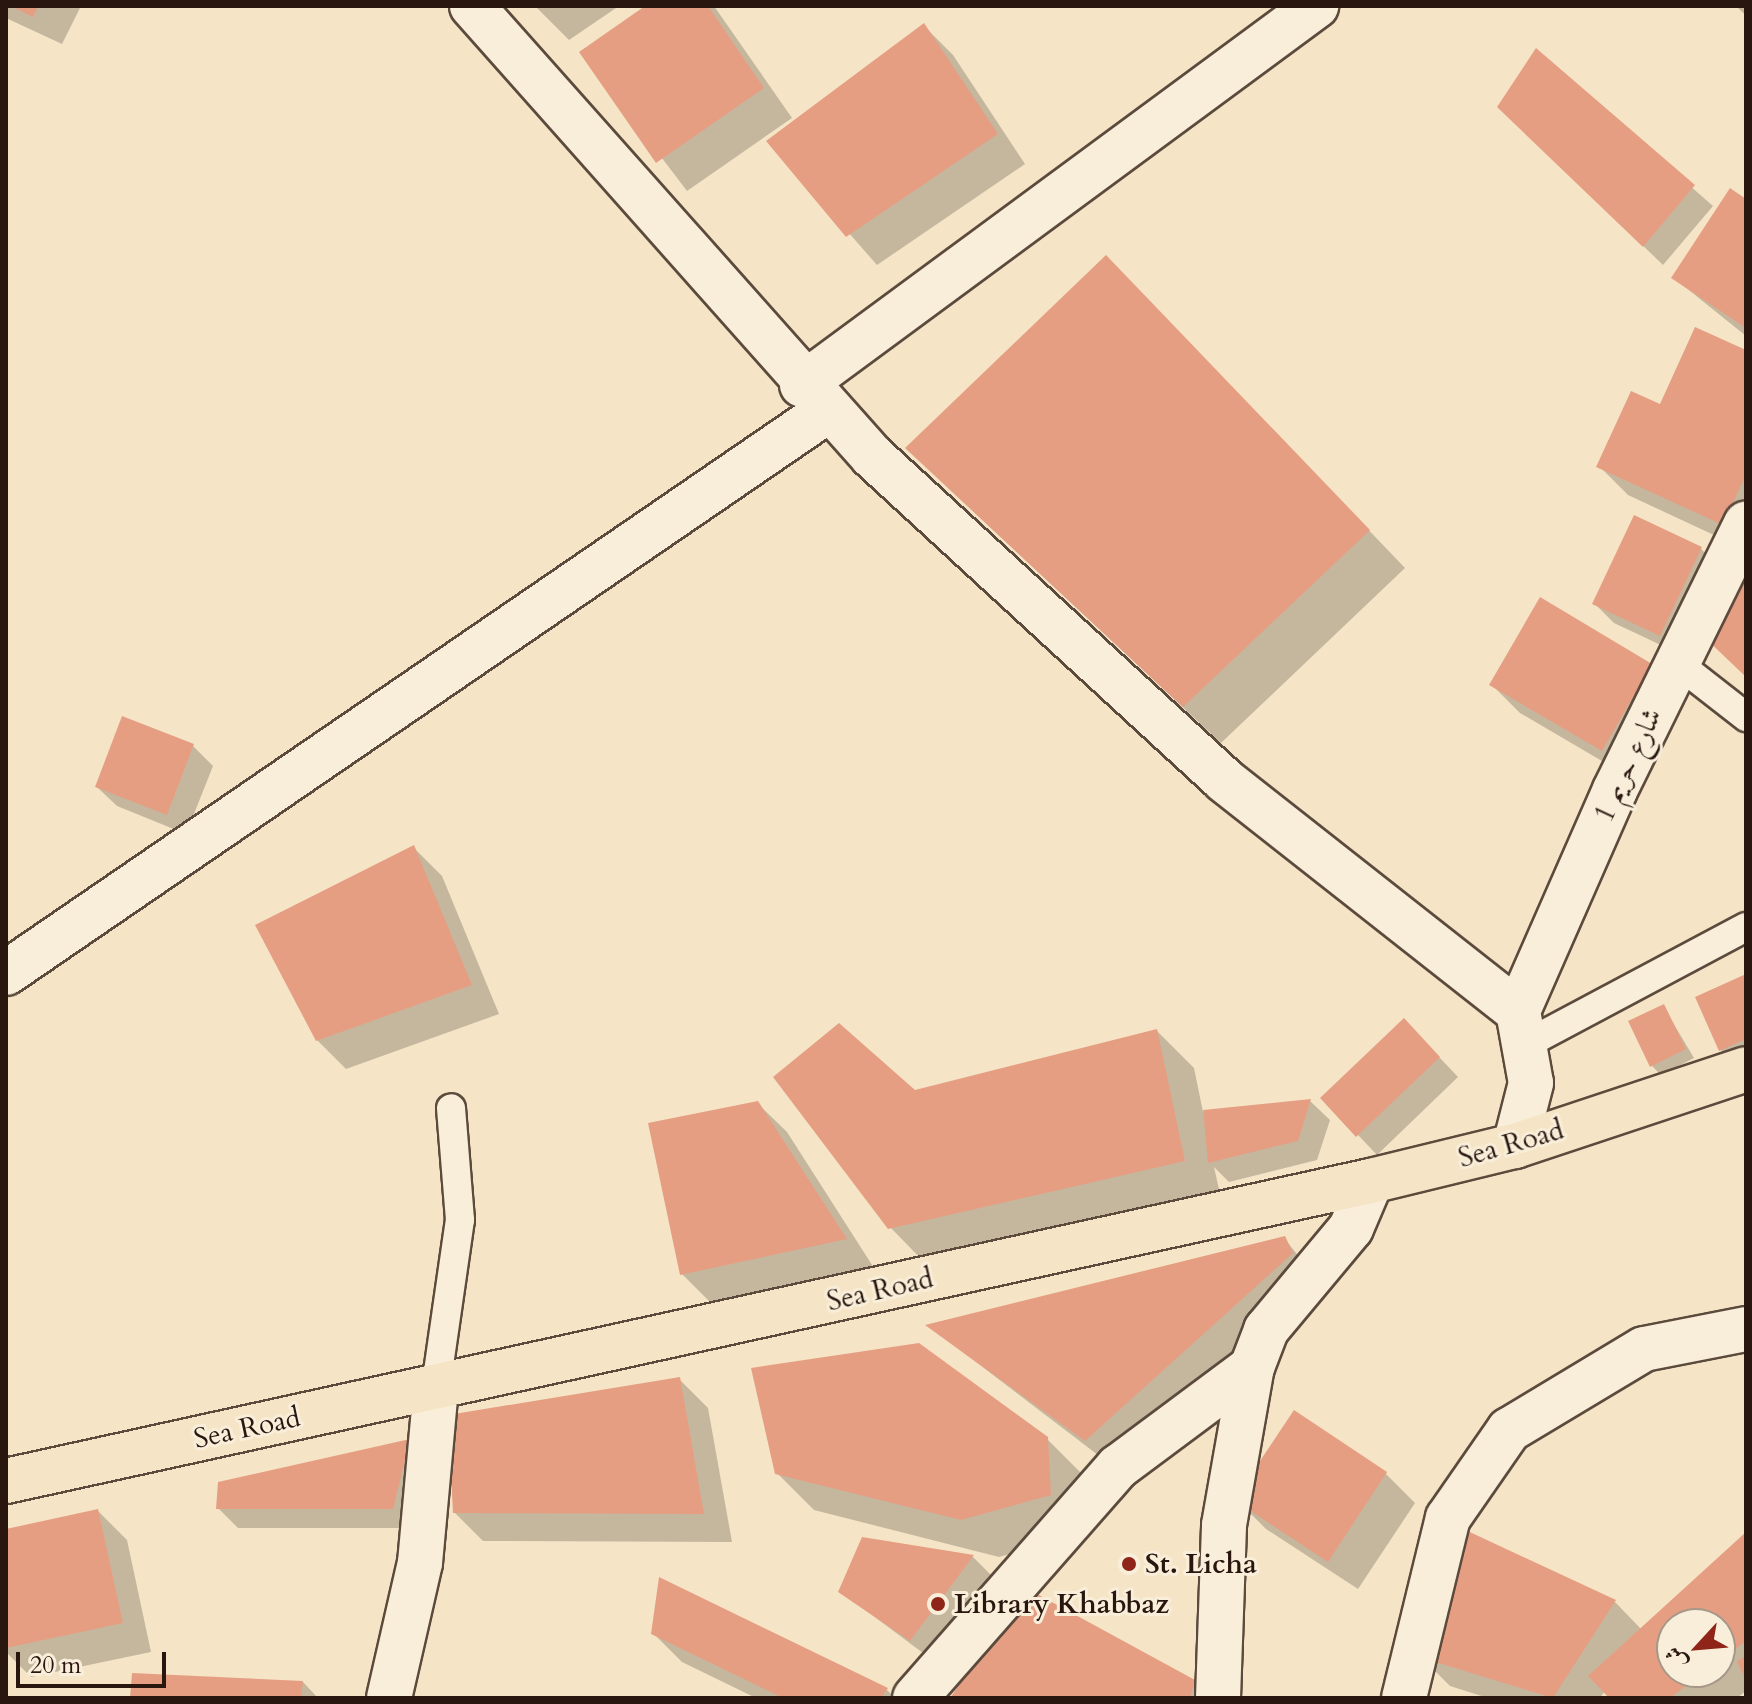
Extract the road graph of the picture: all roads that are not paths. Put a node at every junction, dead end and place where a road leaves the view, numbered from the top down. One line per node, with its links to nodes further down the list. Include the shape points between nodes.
1 (472, 6): 3 (street)
2 (1316, 6): 3 (street)
3 (815, 398): 8 (street); 9 (street, via 1224,780)
4 (1746, 524): 5 (street, شارع حريم 1)
5 (1677, 663): 6 (lane); 9 (street, شارع حريم 1)
6 (1746, 717)
7 (1746, 927): 9 (lane)
8 (6, 973)
9 (1523, 1027): 12 (street, via 1531,1083)
10 (1746, 1069): 12 (main road, Sea Road)
11 (451, 1108): 16 (lane, via 460,1220)
12 (1515, 1146): 13 (main road, Sea Road)
13 (1371, 1181): 15 (street, via 1351,1228 1266,1330); 16 (main road, Sea Road)
14 (1746, 1329): 21 (street, via 1644,1349 1509,1430 1448,1518)
15 (1252, 1367): 19 (street, via 1118,1467); 20 (street, via 1224,1525)
16 (436, 1386): 17 (main road, Sea Road); 18 (street, via 420,1563)
17 (6, 1481)
18 (389, 1698)
19 (915, 1698)
20 (1218, 1698)
21 (1404, 1698)

